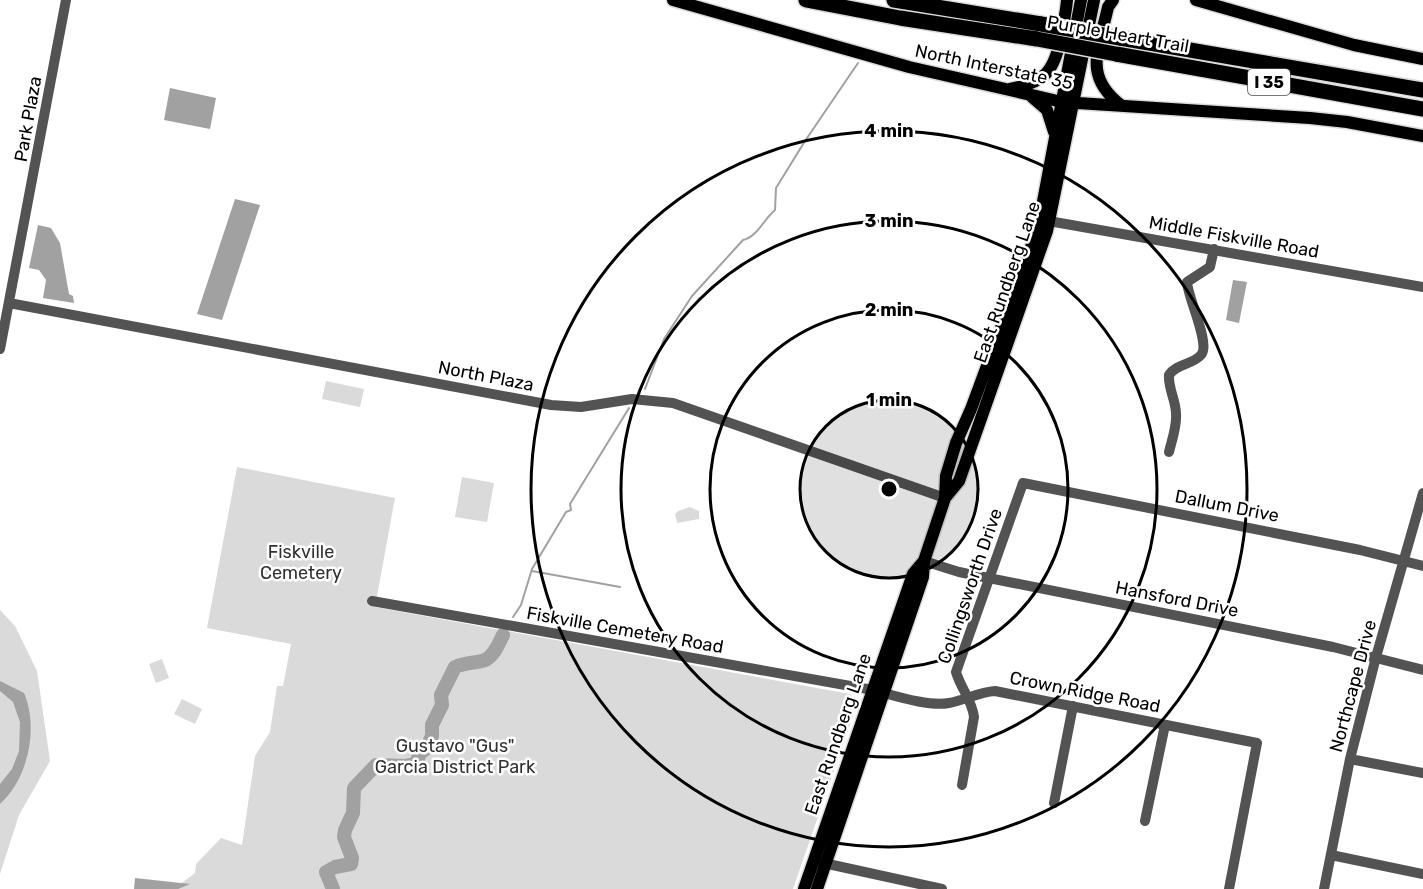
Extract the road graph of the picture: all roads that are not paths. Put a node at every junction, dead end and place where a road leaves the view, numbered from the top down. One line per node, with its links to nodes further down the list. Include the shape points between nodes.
1 (66, 0): 23 (street, Park Plaza)
2 (673, 0): 12 (main road, North Interstate 35, via 909,67)
3 (806, 0): 10 (highway, Purple Heart Trail / I 35, via 900,18)
4 (894, 0): 10 (highway, Purple Heart Trail / I 35)
5 (1067, 0): 12 (main road, via 1056,58 1050,69 1035,82)
6 (1081, 0): 15 (main road, East Rundberg Lane)
7 (1094, 0): 15 (main road, East Rundberg Lane)
8 (1113, 0): 16 (main road, via 1096,70 1104,90)
9 (1196, 0): 11 (main road, via 1335,40)
10 (1039, 32): 13 (highway, Purple Heart Trail / I 35, bridge, via 1120,38); 17 (highway, Purple Heart Trail / I 35, bridge, via 1116,54)
11 (1423, 59)
12 (1009, 89): 14 (main road, North Interstate 35)
13 (1423, 90)
14 (1029, 95): 15 (main road, North Interstate 35); 18 (main road, via 1047,110)
15 (1067, 103): 16 (main road, North Interstate 35); 18 (main road, East Rundberg Lane); 20 (main road, East Rundberg Lane)
16 (1122, 106): 19 (main road, North Interstate 35, via 1347,122)
17 (1423, 109)
18 (1055, 134): 20 (main road, East Rundberg Lane)
19 (1423, 136)
20 (1044, 220): 21 (street, Middle Fiskville Road); 28 (main road, East Rundberg Lane, via 956,443 946,476)
21 (1214, 249): 22 (street, Middle Fiskville Road); 25 (street, via 1210,267 1187,282 1204,348 1202,355 1169,375 1176,414)
22 (1423, 287)
23 (9, 303): 24 (street, Park Plaza); 28 (street, North Plaza, via 551,405 581,407 632,399 666,401)
24 (0, 349)
25 (1169, 452)
26 (1023, 483): 30 (street, Dallum Drive); 32 (street, Collingsworth Drive)
27 (1423, 493): 30 (street, Northcape Drive)
28 (945, 498): 29 (main road, East Rundberg Lane)
29 (924, 561): 32 (street, Hansford Drive); 36 (main road, East Rundberg Lane, via 913,574)
30 (1405, 561): 31 (street, Dallum Drive); 34 (street, Northcape Drive)
31 (1423, 566)
32 (989, 578): 34 (street, Hansford Drive); 37 (street, Collingsworth Drive, via 956,672)
33 (372, 601): 36 (street, Fiskville Cemetery Road)
34 (1376, 657): 35 (street, Hansford Drive); 40 (street, Northcape Drive)
35 (1423, 669)
36 (878, 692): 37 (street, Crown Ridge Road, via 940,704); 46 (main road, East Rundberg Lane)
37 (968, 697): 38 (street, Crown Ridge Road, via 995,691); 42 (street, Collingsworth Drive, via 974,717)
38 (1073, 706): 39 (street, Crown Ridge Road); 43 (street)
39 (1165, 724): 44 (street); 51 (street, Crown Ridge Road, via 1257,742)
40 (1350, 759): 41 (street); 45 (street, Northcape Drive)
41 (1423, 773)
42 (962, 785)
43 (1053, 803)
44 (1145, 821)
45 (1331, 855): 47 (street); 52 (street, Northcape Drive)
46 (819, 862): 48 (main road, East Rundberg Lane); 49 (main road, East Rundberg Lane); 50 (street)
47 (1423, 874)
48 (804, 889)
49 (817, 889)
50 (942, 889)
51 (1229, 889)
52 (1324, 889)

